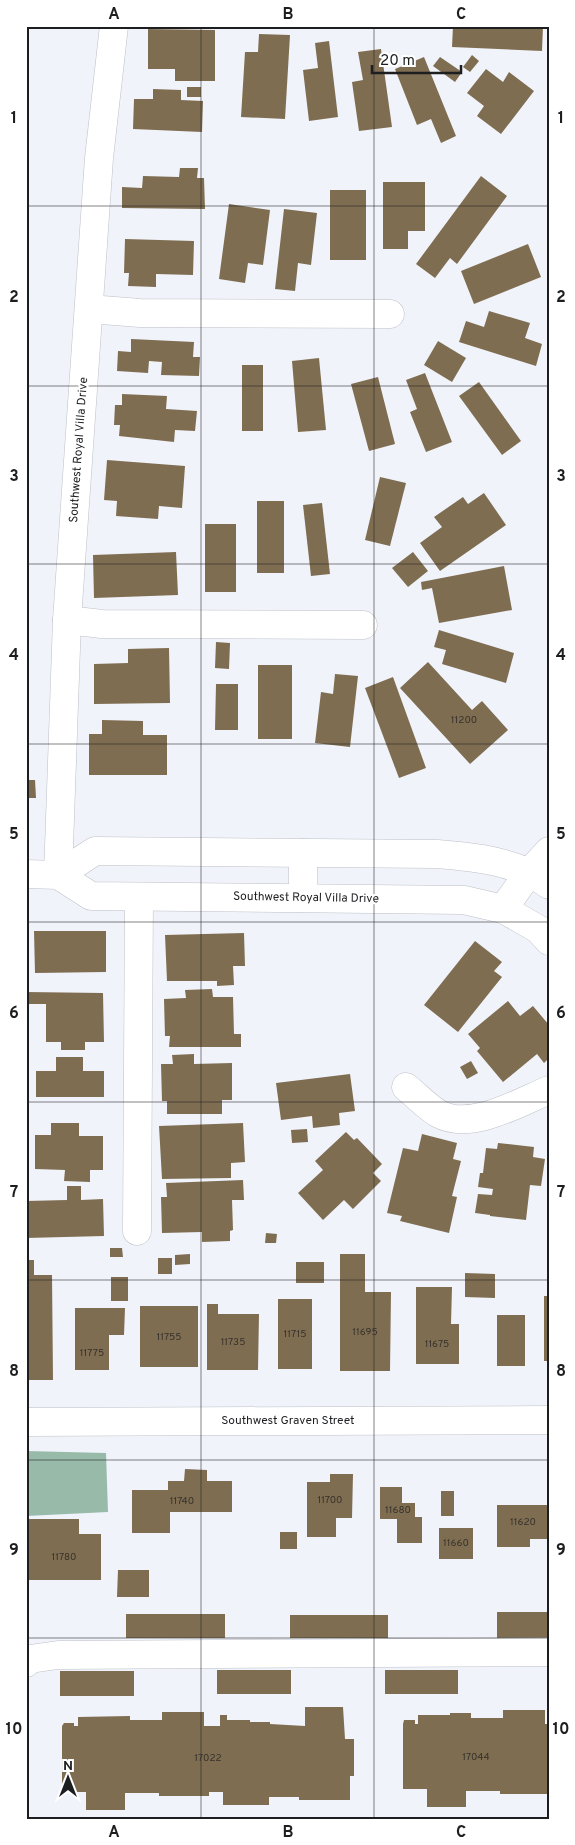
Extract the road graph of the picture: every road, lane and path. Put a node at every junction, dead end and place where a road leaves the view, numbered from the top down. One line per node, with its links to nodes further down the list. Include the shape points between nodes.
1 (114, 26): 2 (street, Southwest Royal Villa Drive, via 99,158)
2 (88, 309): 3 (street, via 140,313); 4 (street, Southwest Royal Villa Drive)
3 (390, 314)
4 (67, 620): 5 (street, via 102,624); 9 (street, Southwest Royal Villa Drive)
5 (363, 625)
6 (549, 852): 10 (street)
7 (303, 853): 9 (street, via 95,851); 10 (street, via 470,857 508,865); 12 (street)
8 (26, 874): 9 (street)
9 (58, 875): 11 (street, Southwest Royal Villa Drive, via 91,896)
10 (538, 879): 13 (street)
11 (139, 897): 12 (street, Southwest Royal Villa Drive); 17 (street)
12 (303, 898): 13 (street, Southwest Royal Villa Drive, via 464,900)
13 (502, 909): 14 (street, Southwest Royal Villa Drive, via 538,929)
14 (549, 940)
15 (406, 1087): 16 (street, via 439,1114 460,1119 481,1118)
16 (549, 1090)
17 (137, 1231)
18 (549, 1420): 19 (street, Southwest Graven Street)
19 (26, 1422)
20 (549, 1652): 21 (street, via 58,1655 30,1659)
21 (26, 1663)

